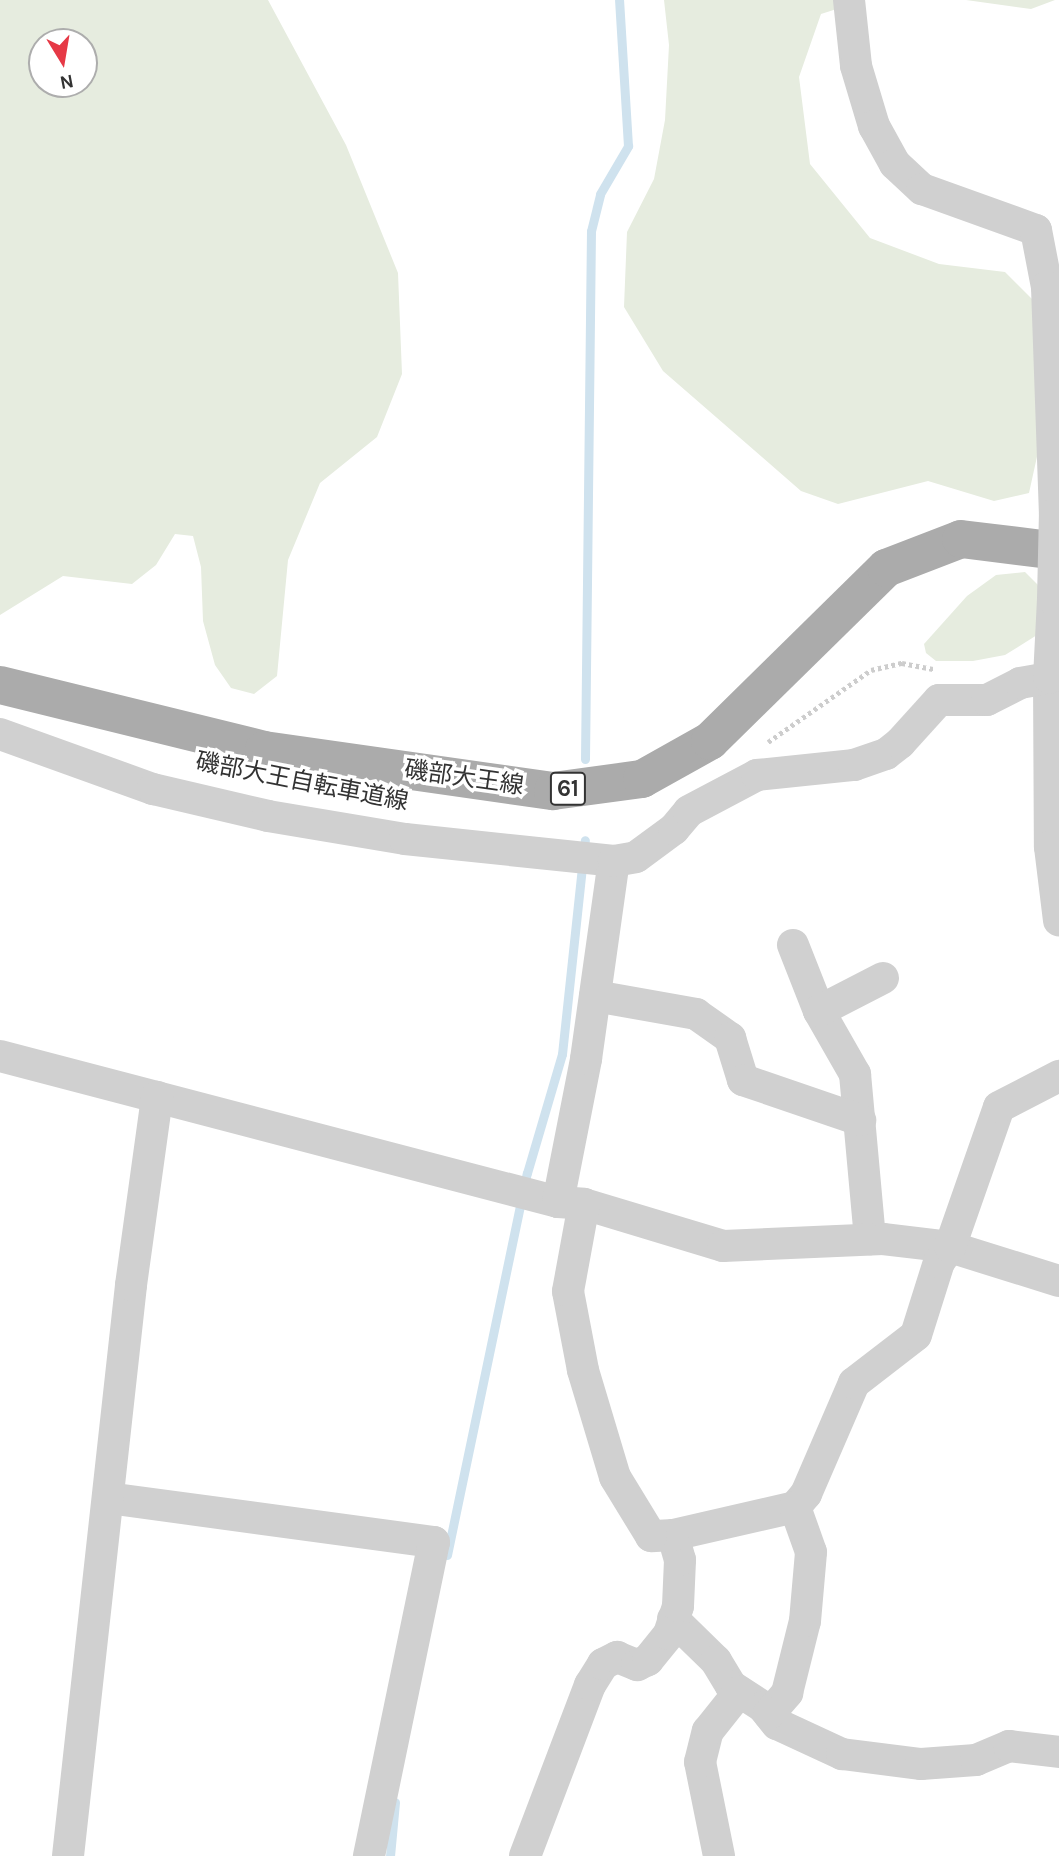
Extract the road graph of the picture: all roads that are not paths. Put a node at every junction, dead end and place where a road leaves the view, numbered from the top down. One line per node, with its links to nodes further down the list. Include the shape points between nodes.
1 (849, 0): 2 (street, via 856,66 874,126 895,164 922,189 1036,230 1047,287)
2 (1057, 532): 3 (street, bridge); 4 (main road, 磯部大王線 / 61, via 961,539 886,568 710,741 642,779 566,790 264,750)
3 (1049, 678): 6 (street, via 1020,683 987,700 939,701 886,754 854,765 757,775 689,811 674,829 636,857); 7 (street, via 1051,847)
4 (0, 685)
5 (0, 734): 6 (street, via 153,789 268,816 405,839)
6 (614, 861): 10 (street)
7 (1059, 920)
8 (793, 945): 11 (street)
9 (883, 978): 11 (street)
10 (595, 996): 15 (street, via 696,1014 730,1038 743,1080); 16 (street)
11 (819, 1011): 15 (street, via 852,1065)
12 (0, 1056): 14 (street)
13 (1059, 1076): 18 (street, via 999,1107)
14 (157, 1097): 16 (street); 20 (street)
15 (860, 1121): 17 (street)
16 (571, 1203): 17 (street, via 723,1246); 22 (street, via 568,1292 583,1370 615,1477 651,1536)
17 (870, 1239): 18 (street)
18 (950, 1247): 19 (street); 21 (street, via 939,1262 916,1335 854,1383 806,1494)
19 (1059, 1281)
20 (108, 1498): 27 (street); 28 (street, via 434,1542)
21 (795, 1507): 22 (street); 25 (street, via 811,1552 805,1621 787,1693)
22 (673, 1535): 23 (street, via 680,1560)
23 (673, 1619): 24 (street, via 716,1661); 29 (street, via 669,1634 648,1660 637,1665 617,1657 603,1664)
24 (739, 1692): 25 (street); 30 (street, via 708,1731 700,1762)
25 (769, 1714): 26 (street, via 777,1724 842,1754 875,1759 946,1764 976,1760 1009,1746)
26 (1059, 1752)
27 (68, 1856)
28 (369, 1856)
29 (525, 1856)
30 (719, 1856)

